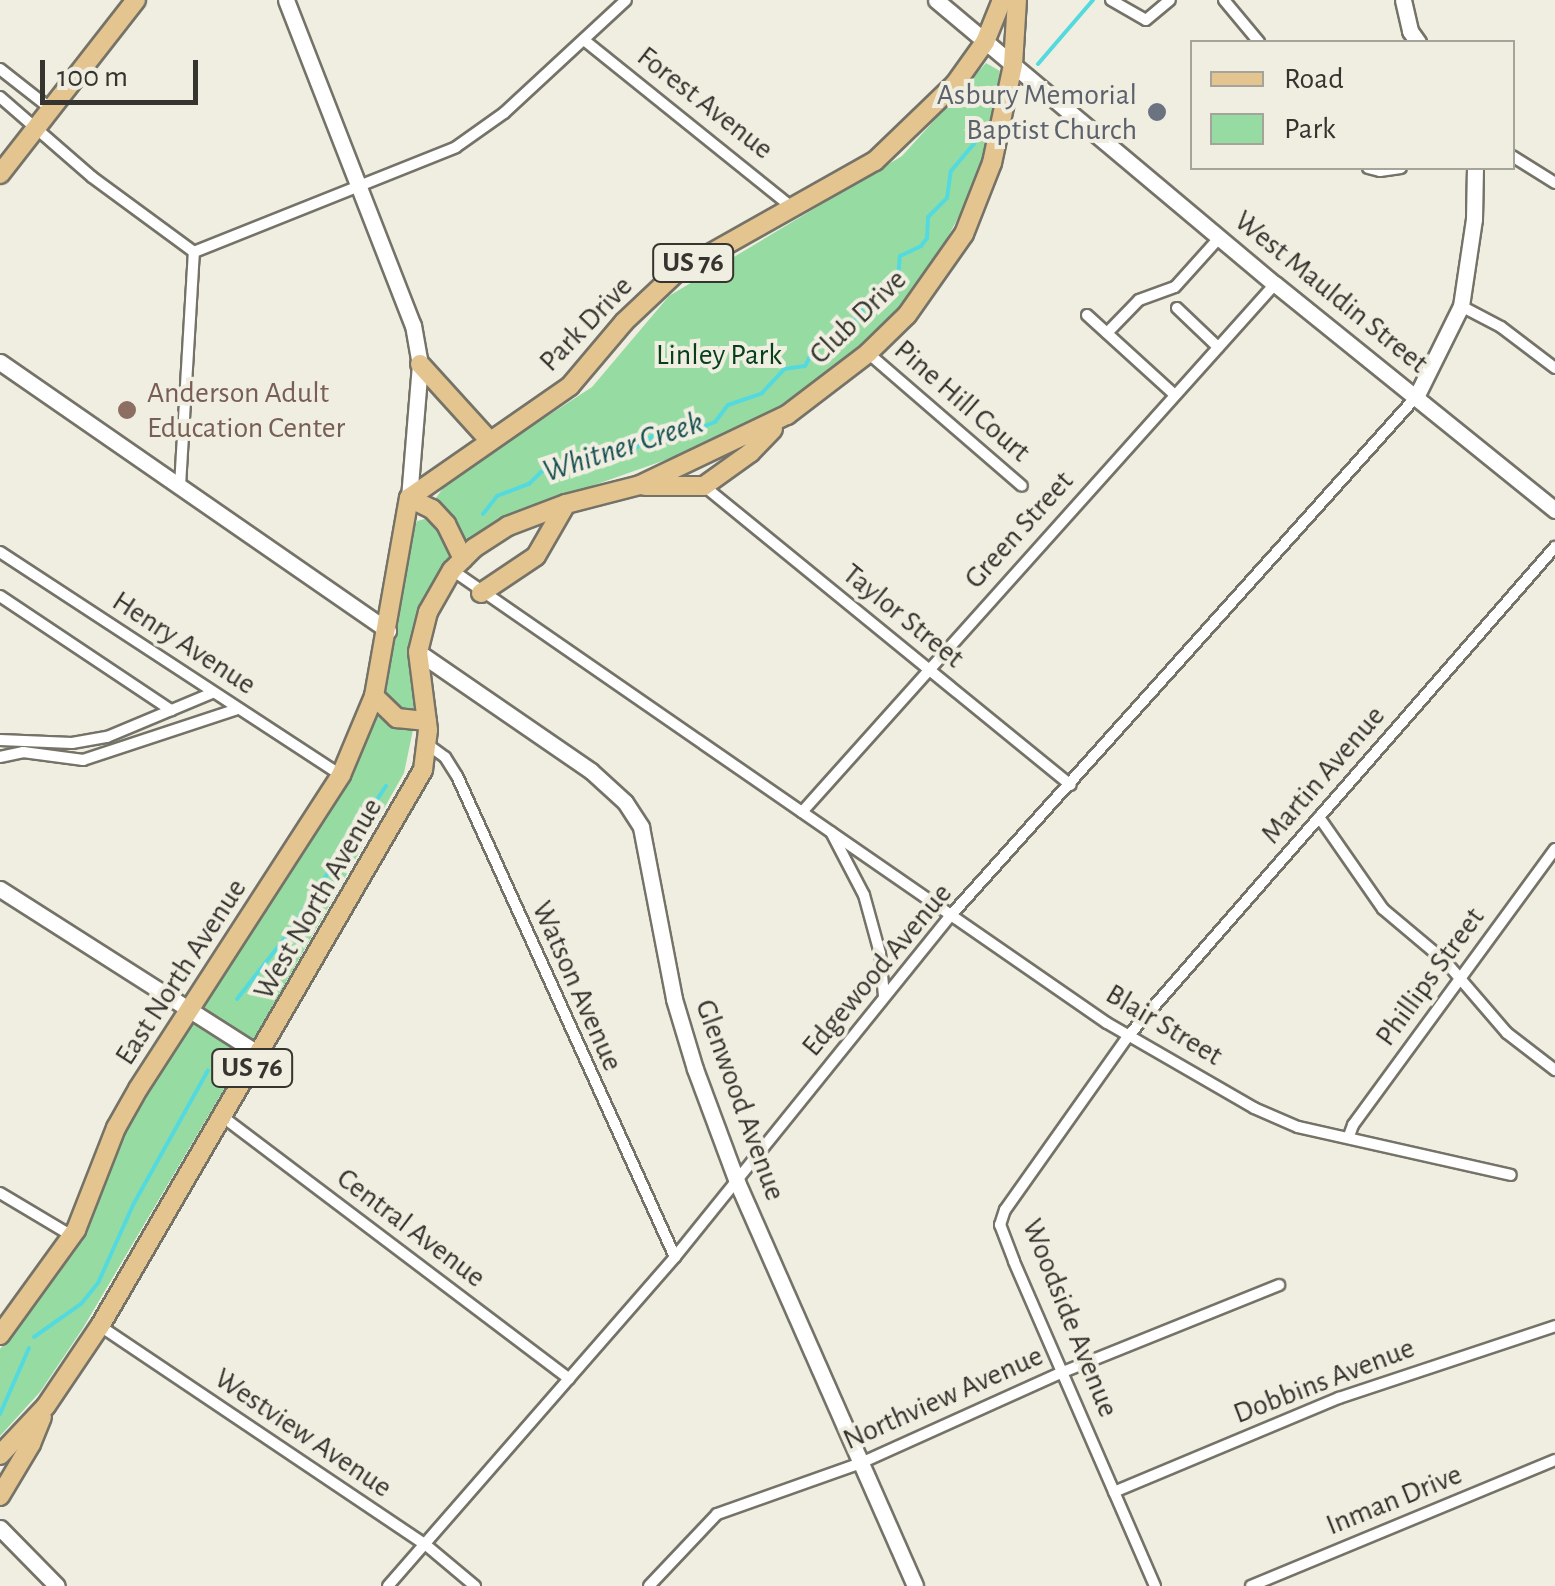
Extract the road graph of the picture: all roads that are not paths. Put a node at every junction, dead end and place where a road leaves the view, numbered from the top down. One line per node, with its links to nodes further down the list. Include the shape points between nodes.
1 (136, 0): 18 (main road)
2 (286, 0): 24 (street)
3 (626, 0): 11 (street)
4 (936, 0): 14 (street, West Mauldin Street)
5 (1002, 0): 14 (main road, US 76)
6 (1017, 0): 15 (main road, US 76)
7 (1111, 0): 8 (street, via 1146,20)
8 (1170, 0)
9 (1224, 0): 12 (street)
10 (1403, 0): 13 (street)
11 (584, 40): 24 (street, via 479,132); 25 (street, Forest Avenue)
12 (1256, 40)
13 (1417, 40)
14 (985, 42): 15 (street, West Mauldin Street); 25 (main road, Park Drive / US 76, via 900,140)
15 (1013, 65): 26 (street, West Mauldin Street); 34 (main road, Club Drive / US 76, via 992,163 964,234 920,300)
16 (0, 69): 18 (street)
17 (0, 97): 19 (street)
18 (51, 109): 19 (main road)
19 (35, 129): 22 (main road); 27 (street)
20 (1515, 158): 23 (street)
21 (1475, 170): 29 (street)
22 (0, 174)
23 (1555, 182)
24 (360, 188): 27 (street); 36 (street, via 406,304)
25 (793, 208): 41 (main road, Park Drive / US 76, via 676,273 570,386)
26 (1220, 237): 28 (street, West Mauldin Street); 32 (street, via 1175,287 1139,300)
27 (194, 252): 43 (street)
28 (1275, 284): 33 (street, Green Street); 39 (street, West Mauldin Street)
29 (1461, 306): 37 (street); 39 (street)
30 (1176, 308): 33 (street)
31 (1087, 315): 32 (street)
32 (1107, 333): 38 (street)
33 (1218, 347): 38 (street, Green Street)
34 (868, 353): 40 (main road, Club Drive / US 76); 45 (street, Pine Hill Court)
35 (0, 362): 43 (street)
36 (420, 364): 41 (main road); 46 (street)
37 (1555, 368)
38 (1175, 395): 56 (street, Green Street)
39 (1416, 397): 48 (street, West Mauldin Street); 66 (street, Edgewood Avenue)
40 (787, 415): 42 (main road, Club Drive / US 76); 44 (main road)
41 (489, 440): 46 (main road, Park Drive / US 76)
42 (640, 485): 44 (main road); 47 (main road, Club Drive / US 76)
43 (180, 486): 54 (street)
44 (704, 486): 56 (street, Taylor Street)
45 (1022, 486)
46 (409, 498): 51 (main road, via 446,524); 54 (main road, US 76)
47 (566, 504): 51 (main road, Club Drive / US 76, via 508,526); 52 (main road, via 536,556)
48 (1555, 510)
49 (1555, 548): 68 (street, Martin Avenue)
50 (0, 552): 57 (street, Henry Avenue)
51 (458, 565): 52 (street, Blair Street); 55 (main road, US 76, via 428,612)
52 (481, 593): 67 (street, Blair Street)
53 (0, 596): 60 (street, Henry Avenue)
54 (388, 631): 58 (main road, East North Avenue / US 76)
55 (418, 652): 61 (main road, West North Avenue / US 76); 82 (street, Glenwood Avenue, via 591,771 641,827 674,999)
56 (927, 668): 66 (street, Taylor Street); 67 (street, Green Street)
57 (212, 693): 59 (street, Henry Avenue); 60 (street)
58 (374, 696): 61 (main road, via 397,718); 65 (main road, East North Avenue / US 76)
59 (237, 709): 64 (street, via 83,760 23,752); 65 (street, Henry Avenue)
60 (171, 710): 62 (street, via 72,744)
61 (426, 721): 63 (main road, West North Avenue / US 76)
62 (0, 740)
63 (426, 743): 77 (main road, West North Avenue / US 76, via 423,770 401,811); 85 (street, Watson Avenue, via 456,776)
64 (0, 757)
65 (341, 775): 75 (main road, East North Avenue / US 76)
66 (1070, 785): 72 (street, Edgewood Avenue)
67 (802, 812): 69 (street, Blair Street)
68 (1319, 817): 73 (street, via 1383,908); 76 (street, Martin Avenue)
69 (830, 831): 72 (street, Blair Street); 74 (street, Blair Street, via 864,894)
70 (1555, 849): 73 (street, Phillips Street)
71 (0, 889): 75 (street)
72 (952, 914): 74 (street, Edgewood Avenue); 76 (street, Blair Street)
73 (1459, 978): 78 (street, via 1507,1033); 80 (street, Phillips Street)
74 (884, 996): 82 (street, Edgewood Avenue)
75 (190, 1010): 77 (street); 84 (main road, East North Avenue / US 76, via 116,1128)
76 (1129, 1036): 80 (street, Blair Street, via 1280,1121); 90 (street, Woodside Avenue, via 1000,1224)
77 (259, 1054): 79 (main road, West North Avenue / US 76)
78 (1555, 1070)
79 (223, 1116): 87 (main road, West North Avenue / US 76); 91 (street, Central Avenue)
80 (1349, 1136): 81 (street, Blair Street)
81 (1512, 1175)
82 (737, 1182): 85 (street, Edgewood Avenue); 95 (street, Glenwood Avenue)
83 (0, 1193): 84 (street)
84 (72, 1236): 89 (main road, East North Avenue / US 76)
85 (675, 1257): 91 (street, Edgewood Avenue)
86 (1278, 1285): 90 (street, Northview Avenue)
87 (100, 1326): 92 (main road, West North Avenue / US 76); 99 (street, Westview Avenue)
88 (1555, 1326): 96 (street, Dobbins Avenue, via 1339,1398)
89 (0, 1335)
90 (1064, 1372): 95 (street, Northview Avenue); 96 (street, Woodside Avenue)
91 (570, 1379): 99 (street, Edgewood Avenue)
92 (46, 1406): 93 (main road, West North Avenue / US 76); 97 (main road)
93 (0, 1455)
94 (1555, 1460): 106 (street, Inman Drive)
95 (861, 1462): 103 (street, Northview Avenue, via 717,1514); 104 (street, Glenwood Avenue)
96 (1114, 1492): 105 (street, Woodside Avenue)
97 (0, 1496)
98 (0, 1528): 100 (street)
99 (426, 1545): 101 (street, Edgewood Avenue); 102 (street, Westview Avenue)
100 (57, 1586)
101 (388, 1586)
102 (475, 1586)
103 (649, 1586)
104 (916, 1586)
105 (1156, 1586)
106 (1252, 1586)

